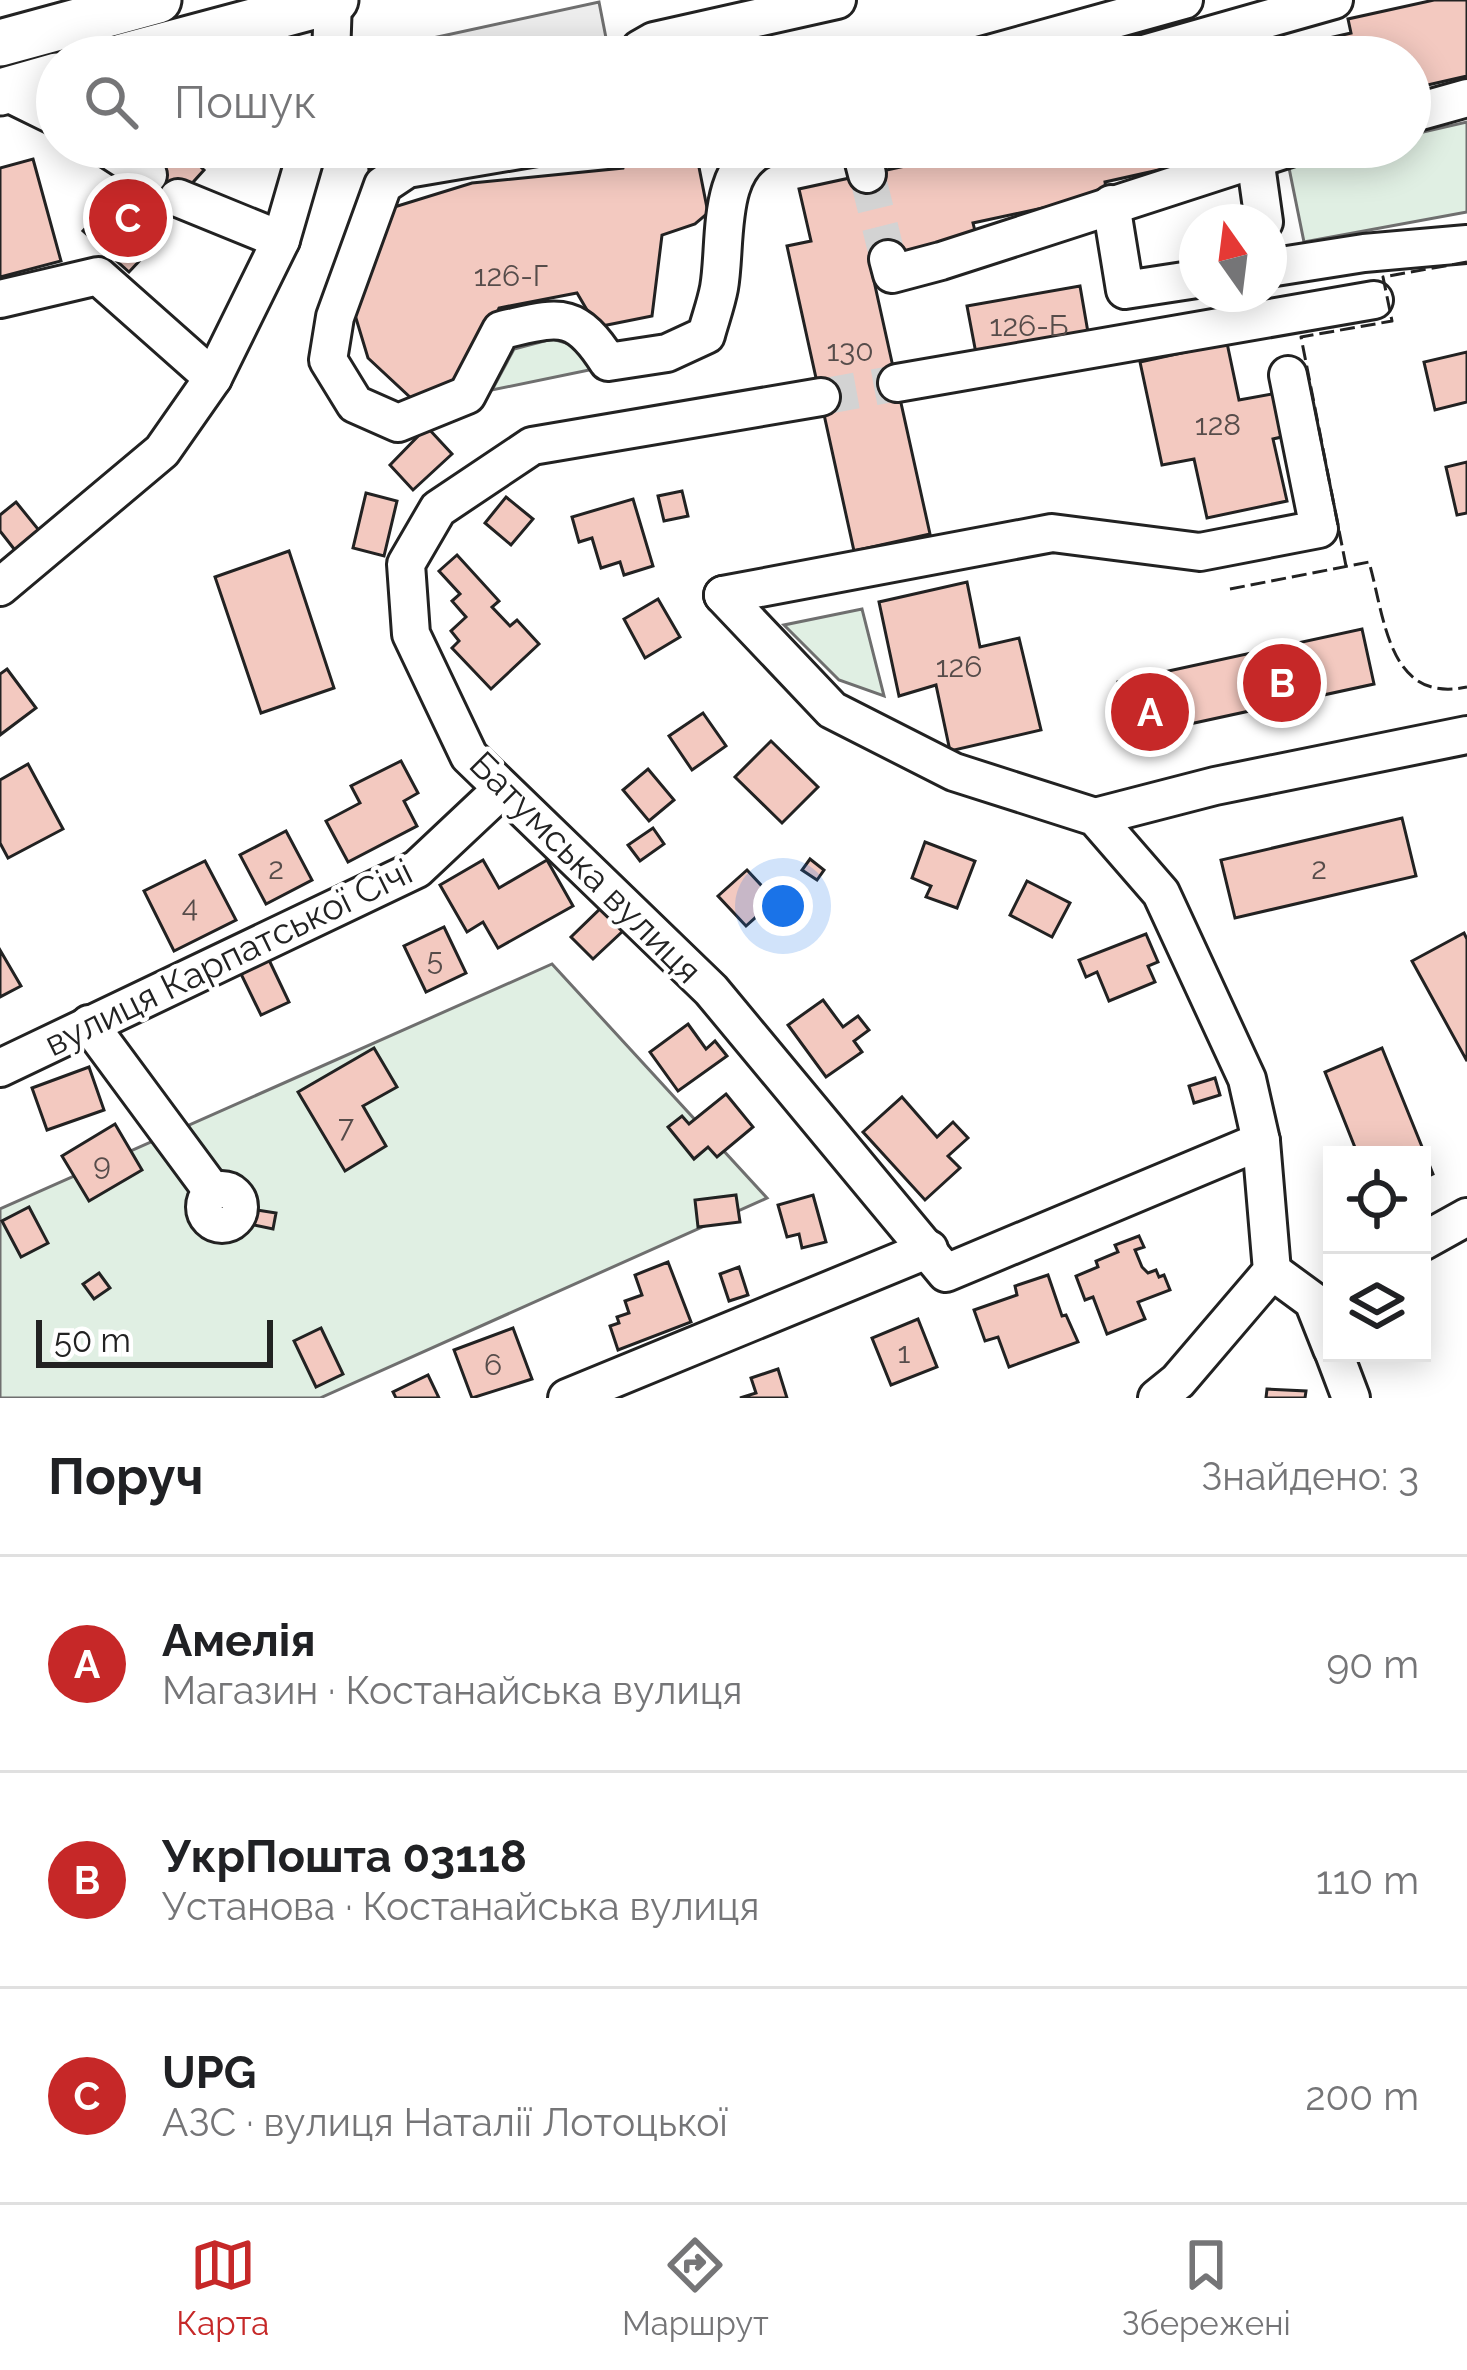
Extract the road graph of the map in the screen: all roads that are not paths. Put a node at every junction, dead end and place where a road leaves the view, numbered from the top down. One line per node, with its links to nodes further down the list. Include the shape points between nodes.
1 (158, 0): 11 (main road)
2 (334, 0): 6 (main road); 7 (street)
3 (838, 0): 8 (street)
4 (1184, 0): 9 (street)
5 (1334, 0): 10 (street)
6 (200, 36)
7 (332, 36)
8 (676, 36)
9 (1054, 36)
10 (1206, 36)
11 (0, 43)
12 (36, 82): 13 (main road)
13 (2, 91): 15 (street)
14 (1467, 98): 16 (street)
15 (36, 106)
16 (1431, 108)
17 (137, 168): 23 (street)
18 (302, 168): 27 (street)
19 (412, 168): 20 (street, via 382,185 328,360 355,404 398,423 466,395 501,331 556,318 589,331 608,362 667,353 706,335 726,211)
20 (742, 168)
21 (1224, 168): 25 (street)
22 (1256, 168): 26 (street)
23 (148, 175)
24 (178, 198): 27 (street)
25 (1112, 204): 29 (street, via 892,274); 31 (street, via 1125,290)
26 (1261, 204)
27 (280, 240): 35 (street)
28 (1467, 244): 30 (street)
29 (888, 259)
30 (1287, 261)
31 (1179, 282)
32 (0, 299): 35 (street, via 98,275)
33 (1374, 300): 36 (street)
34 (1288, 375): 41 (street, via 1319,529 1200,553 1052,533 723,595 832,710 954,772)
35 (213, 378): 38 (street, via 162,451)
36 (897, 383)
37 (821, 397): 40 (street, Батумська вулиця, via 532,446 438,509 406,564 411,634 469,756)
38 (0, 586)
39 (1467, 735): 41 (street)
40 (502, 789): 42 (street, вулиця Карпатської Січі, via 417,869); 48 (street, Батумська вулиця, via 710,990)
41 (1095, 817): 44 (street, via 1161,892 1247,1079)
42 (89, 1024): 43 (street, вулиця Карпатської Січі); 45 (street)
43 (0, 1068)
44 (1261, 1141): 48 (street); 49 (street)
45 (213, 1192)
46 (1467, 1217): 47 (street)
47 (1431, 1237)
48 (938, 1261): 52 (street)
49 (1271, 1271): 50 (street); 53 (street)
50 (1323, 1296)
51 (1337, 1362): 54 (street)
52 (568, 1398)
53 (1157, 1398)
54 (1351, 1398)

